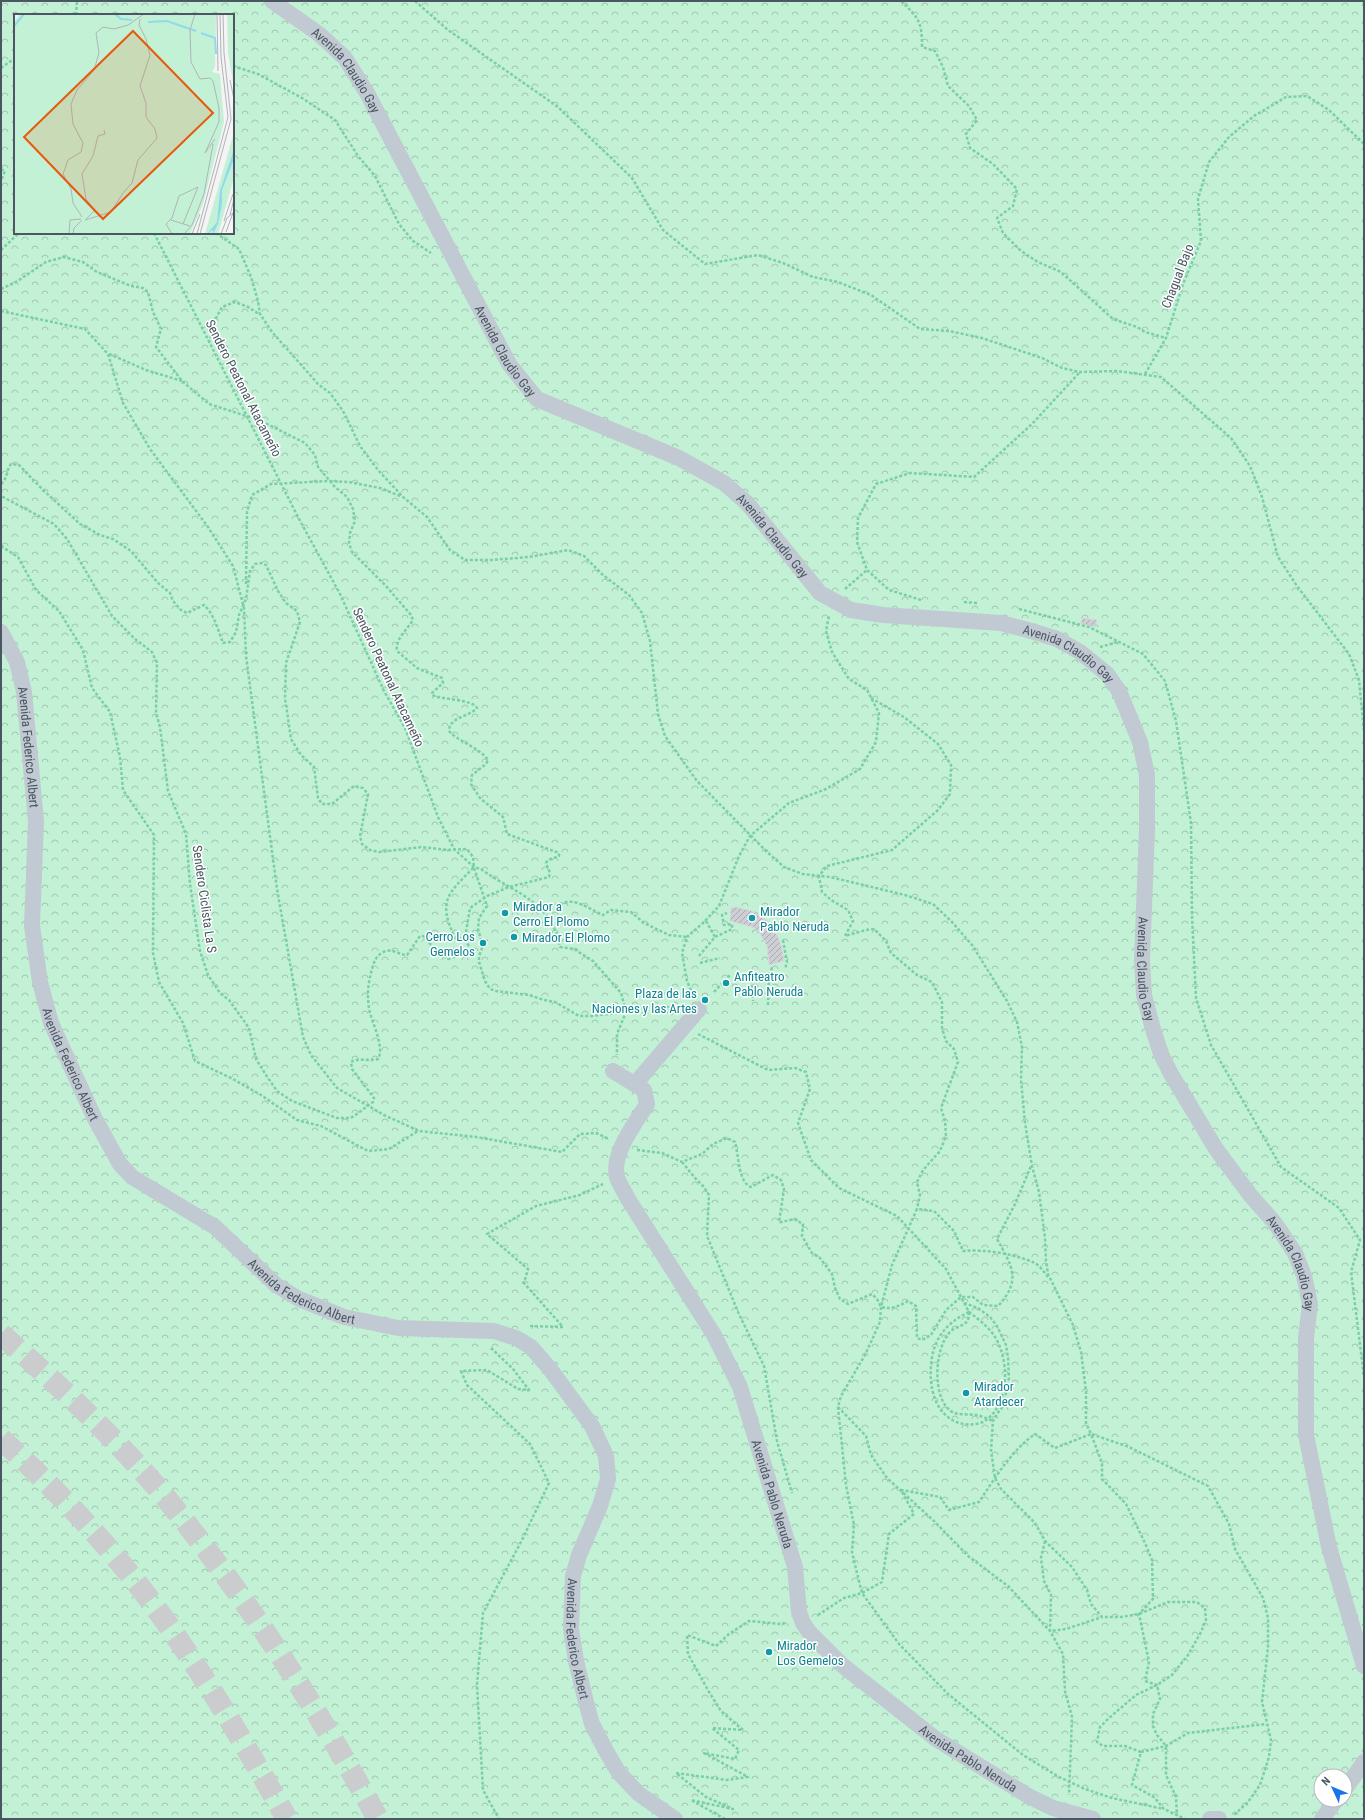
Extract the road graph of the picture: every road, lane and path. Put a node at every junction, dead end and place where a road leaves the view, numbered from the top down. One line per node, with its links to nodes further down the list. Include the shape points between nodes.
1 (77, 1): 5 (path)
2 (272, 1): 35 (street, Avenida Claudio Gay, via 319,34 345,58 367,93 509,364 536,399 679,458 724,483 747,502 820,593)
3 (415, 1): 23 (path, via 448,30 558,107 632,178 663,230 704,264 758,255 813,277 838,282 871,295 920,329 949,330 982,338 1042,358 1062,368)
4 (901, 1): 20 (path, via 913,13 922,28 922,47 935,51 948,86 969,106 977,120 966,134 970,148 993,164 1017,189 1013,206 998,218 1003,233 1021,251 1061,272 1112,319)
5 (76, 14)
6 (14, 59): 8 (path)
7 (234, 66): 16 (path, via 258,74 335,120 358,156 375,176 399,224 413,241)
8 (1, 68)
9 (1364, 144): 20 (path, Chagual Bajo, via 1329,110 1307,96 1286,97 1254,116 1229,138 1209,162 1198,199 1201,241)
10 (1, 169): 11 (path, via 5,171)
11 (1, 181)
12 (18, 234): 15 (path)
13 (154, 234): 21 (path, Sendero Peatonal Atacameño)
14 (217, 234): 19 (path, via 239,249 251,277)
15 (1, 250)
16 (433, 254)
17 (1, 289): 25 (path, via 46,262 64,257 83,262 97,272 131,286 143,288 148,292 161,329 156,347)
18 (1, 311): 22 (path, via 85,329)
19 (260, 314): 21 (path, via 235,302 222,307 215,320); 31 (path, via 272,332 318,384 330,393 343,411 360,446)
20 (1166, 338): 24 (path, Chagual Bajo)
21 (209, 343): 26 (path, Sendero Peatonal Atacameño)
22 (108, 354): 25 (path, via 146,370); 38 (path, via 123,403 150,449 208,527 233,566)
23 (1080, 372): 24 (path, via 1117,371); 33 (path, via 1032,424 974,477 910,473 876,484 858,518 857,542)
24 (1145, 375): 43 (path, via 1161,377 1173,386 1231,438 1250,466 1262,497 1278,557 1349,654 1359,680)
25 (182, 381): 26 (path, via 209,404)
26 (248, 417): 27 (path, via 278,428 305,443 315,455 318,467); 29 (path, Sendero Peatonal Atacameño)
27 (330, 481): 29 (path); 31 (path, via 380,488); 48 (path, via 348,497 353,509 355,521 349,543 352,552 386,586 413,620 398,639 397,651 417,668 442,678 443,683 432,695 470,702 477,708 473,713 452,722 449,726 453,736 478,750 488,760 472,775 471,784 480,798 503,817 507,834 559,853 559,856 546,863 549,877)
28 (1, 484): 38 (path, via 7,477 11,464 19,465 80,524 131,550 158,583 170,593 181,610 187,613 204,605 223,643 230,642 236,632)
29 (282, 484): 34 (path, via 271,484 252,495 247,512); 45 (path, Sendero Peatonal Atacameño, via 340,594 384,691 405,728 438,817)
30 (1, 496): 72 (path, Sendero Ciclista La S, via 54,524 67,539 112,616 152,652 155,658 156,713 168,791 186,834 200,952 208,975 249,1028 256,1059 277,1091 292,1101 342,1118 354,1116)
31 (403, 497): 44 (path, via 427,517 450,550 465,560 529,557 568,550 584,556 629,595 642,614 650,641 658,714 665,736 697,781)
32 (1, 546): 73 (path, via 18,557 36,590 58,611 83,650 92,688 110,712 120,757 123,790 154,835 153,953 159,982 183,1023 195,1061 261,1095 297,1120 321,1126 368,1150 390,1149)
33 (867, 570): 35 (path); 36 (path, via 889,590)
34 (246, 599): 38 (path); 45 (path, via 250,571 255,564 262,563 286,603 297,611 300,622 286,663 285,698 292,739 301,755 314,767 318,798 322,804 332,804 354,786 363,788 368,794 360,836 362,844 370,850 379,852 422,847)
35 (834, 600): 42 (path, via 826,631 832,652 849,679 867,690); 102 (street, Avenida Claudio Gay, via 851,610 883,615 1001,623 1057,639 1080,652 1108,674 1119,691 1140,742 1147,775 1142,960 1144,995 1161,1054 1171,1074 1216,1149 1274,1222 1295,1253 1304,1276 1310,1304 1306,1338 1306,1435 1329,1547)
36 (923, 600)
37 (957, 602): 39 (path)
38 (243, 604): 72 (path, via 246,656 276,881 303,1038 311,1055 337,1088)
39 (984, 604)
40 (1012, 608): 88 (path, via 1089,627 1143,654 1165,681 1176,721 1191,824 1196,998 1211,1045 1281,1167 1340,1208 1360,1240 1351,1272)
41 (1, 632): 87 (street, Avenida Federico Albert, via 17,662 24,692 36,821 32,926 40,982 51,1023 94,1117 120,1164 132,1177 215,1227 276,1285 299,1299 344,1317 398,1328 494,1331 516,1338)
42 (871, 698): 44 (path, via 879,713 876,742 860,769 826,789 789,803); 47 (path, via 904,717 938,744 951,765 950,794 938,810 892,850 827,866)
43 (1364, 731)
44 (750, 836): 47 (path, via 784,867 803,874); 52 (path, via 719,906)
45 (455, 850): 46 (path, Sendero Peatonal Atacameño); 46 (path, via 467,849 474,857)
46 (474, 867): 48 (path, Sendero Peatonal Atacameño); 49 (path); 55 (path, via 451,890 447,902 446,914 455,938)
47 (819, 876): 76 (path, via 905,895 933,904 972,945 1017,1022 1022,1047 1024,1123); 78 (path, via 822,892 848,910 853,921 845,936 874,930 886,942 891,953 917,975 932,982 942,1002 942,1028 958,1062 941,1108 946,1136 940,1151 923,1170 917,1182 920,1196)
48 (509, 887): 49 (path); 50 (path, Sendero Peatonal Atacameño)
49 (484, 898): 55 (path, via 470,908); 68 (path, via 487,906 479,918 478,929 483,946 479,962 490,988 555,1002 579,1016)
50 (539, 906): 53 (path, via 551,907 575,902 603,915 611,910 631,912 644,923 669,935); 68 (path, Sendero Peatonal Atacameño, via 555,927 560,947 574,949 593,961 621,993)
51 (727, 913): 54 (path, via 722,915 724,925 732,924 732,929)
52 (706, 921): 53 (path); 54 (path)
53 (687, 937): 67 (path, via 682,954 687,981)
54 (715, 937): 57 (path)
55 (465, 938): 72 (path, via 472,951 448,959 439,954 423,936 420,936 407,955 389,951 383,952 375,959 368,995 381,1052 378,1059 356,1060 351,1062 350,1067 373,1095 373,1102)
56 (783, 940): 61 (path, via 787,962)
57 (699, 956)
58 (720, 958): 59 (path)
59 (700, 963)
60 (772, 968): 66 (path)
61 (785, 969)
62 (731, 974): 64 (path)
63 (751, 980): 65 (path)
64 (714, 992)
65 (753, 1001)
66 (768, 1005)
67 (699, 1009): 69 (street)
68 (626, 1012): 69 (path, via 650,1006 668,1007 674,1018); 70 (path, via 617,1034 617,1054)
69 (684, 1027): 71 (street); 79 (path, via 768,1070 795,1068 806,1072 810,1089 798,1123 810,1160 839,1188 897,1216)
70 (613, 1071): 71 (street, Avenida Pablo Neruda)
71 (635, 1084): 74 (street, Avenida Pablo Neruda, via 644,1090 648,1104)
72 (368, 1106): 73 (path)
73 (418, 1131): 74 (path, via 476,1137 562,1152 580,1134 596,1133)
74 (623, 1145): 75 (path, via 662,1154); 77 (street, Avenida Pablo Neruda, via 618,1153)
75 (682, 1162): 84 (path, via 702,1154 713,1144 727,1138 735,1142 740,1174 746,1185 751,1187 773,1175 781,1180 784,1189 779,1222 794,1219 803,1224 802,1236 812,1253 820,1258 832,1274 840,1300 848,1304 872,1294 878,1299); 95 (path, via 709,1195 706,1236 764,1366 777,1441)
76 (1032, 1166): 80 (path, via 997,1239); 81 (path, via 1039,1192 1046,1261)
77 (617, 1177): 87 (path, via 580,1195 536,1206 487,1234 528,1269 524,1283 563,1327 526,1326); 100 (street, Avenida Pablo Neruda, via 628,1199 714,1335 740,1387 795,1567 799,1612)
78 (917, 1209): 79 (path); 80 (path, via 934,1211 954,1231 963,1251 977,1250)
79 (909, 1229): 82 (path, via 946,1269); 84 (path, via 892,1265)
80 (1006, 1255): 81 (path, via 1036,1264); 82 (path, via 1013,1269 1012,1281 1008,1296 998,1306 983,1305 973,1297)
81 (1051, 1279): 92 (path, via 1073,1325 1081,1352 1086,1391 1086,1423)
82 (961, 1297): 83 (path); 84 (path, via 946,1310 931,1335 922,1340 917,1338 916,1306 908,1301 897,1308)
83 (964, 1303): 85 (path); 91 (path, via 978,1308 990,1317 1006,1345 1009,1378 1004,1403)
84 (881, 1307): 89 (path, via 880,1322 865,1355 844,1389)
85 (969, 1312): 90 (path, via 993,1334 1002,1356 1002,1394 997,1408); 90 (path, via 964,1325 949,1332 941,1345 938,1384 941,1398 954,1412); 90 (path, via 947,1325 938,1337 930,1373 934,1399 943,1414 952,1421 966,1425 982,1422)
86 (495, 1346): 114 (path, via 488,1346 513,1368 529,1390 518,1389 487,1370 461,1371 467,1385 530,1444 549,1483 483,1613 477,1685 483,1790)
87 (531, 1347): 115 (street, Avenida Federico Albert, via 592,1426 606,1456 608,1479 600,1506 579,1555 573,1576 571,1603 571,1629 576,1661 592,1724 619,1773 639,1794)
88 (1364, 1377)
89 (838, 1406): 94 (path, via 866,1436 871,1455 886,1478); 97 (path, via 846,1485 854,1525 852,1552)
90 (987, 1418): 91 (path)
91 (993, 1421): 93 (path, via 991,1450)
92 (1091, 1434): 93 (path, via 1055,1448 1035,1434 1023,1443); 98 (path, via 1102,1463 1102,1479 1126,1504 1152,1560 1153,1599); 104 (path, via 1129,1447 1208,1486 1229,1524 1235,1549 1263,1598 1268,1618 1268,1647 1262,1702)
93 (995, 1478): 94 (path, via 979,1502 949,1510 940,1497); 96 (path, via 1001,1489 1035,1523)
94 (901, 1490): 97 (path, via 914,1514 889,1534 882,1582); 101 (path, via 968,1556 1008,1586)
95 (792, 1494)
96 (1045, 1541): 99 (path, via 1072,1567 1087,1590 1091,1604); 101 (path, via 1041,1558 1044,1581 1051,1595)
97 (862, 1592): 100 (path, via 844,1598); 109 (path, via 899,1644 948,1694 1023,1755)
98 (1139, 1614): 99 (path, via 1121,1617); 103 (path, via 1149,1662 1145,1681); 103 (path, via 1168,1602 1197,1602 1205,1608 1206,1620 1188,1655 1172,1675)
99 (1102, 1616): 101 (path, via 1066,1629)
100 (809, 1619): 116 (path, via 781,1624 749,1621 716,1646 687,1635 688,1654 709,1692 721,1711 743,1730 712,1728 739,1750 735,1759 704,1753 748,1777 727,1780 676,1773 706,1797 733,1809 691,1800); 117 (street, Avenida Pablo Neruda, via 809,1632 838,1661 936,1739 1030,1797 1053,1808)
101 (1050, 1631): 109 (path, via 1063,1654 1065,1691 1072,1717)
102 (1364, 1666)
103 (1157, 1685): 105 (path, via 1160,1699 1153,1714 1153,1726); 106 (path, via 1136,1696 1100,1727 1097,1742 1103,1746 1125,1746)
104 (1266, 1724): 105 (path, via 1188,1733); 121 (path, via 1271,1740 1269,1757 1260,1785 1248,1802)
105 (1166, 1746): 106 (path); 113 (path, via 1166,1775 1176,1797)
106 (1141, 1752): 112 (path, via 1132,1785 1154,1796)
107 (1364, 1762): 108 (street)
108 (1353, 1778)
109 (1070, 1782): 110 (path, via 1069,1796); 112 (path, via 1112,1798)
110 (1062, 1799)
111 (1330, 1808): 122 (street)
112 (1164, 1809): 113 (path)
113 (1177, 1815): 118 (path)
114 (499, 1819)
115 (675, 1819)
116 (725, 1819)
117 (1093, 1819)
118 (1185, 1819)
119 (1210, 1819): 120 (street)
120 (1219, 1819)
121 (1230, 1819)
122 (1322, 1819)

